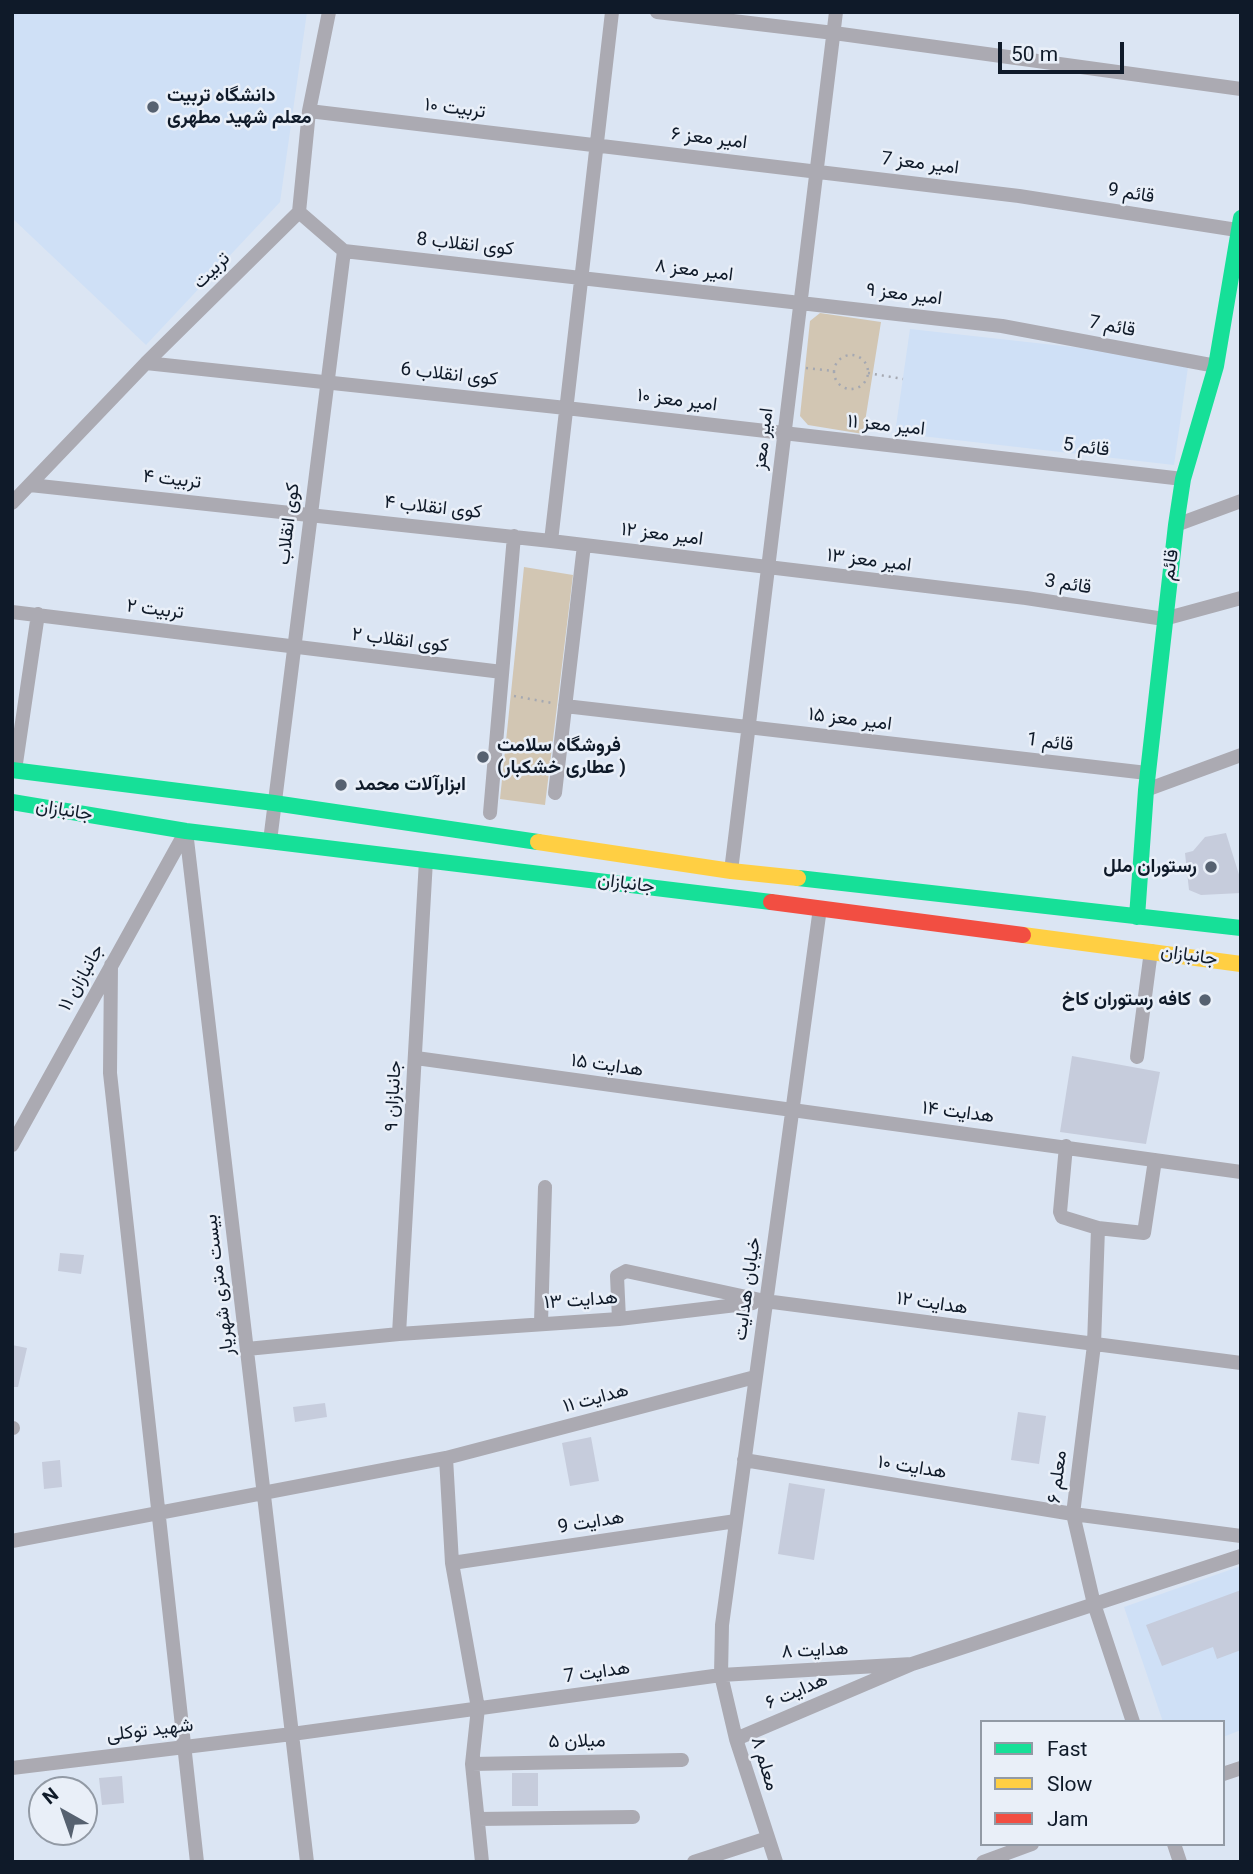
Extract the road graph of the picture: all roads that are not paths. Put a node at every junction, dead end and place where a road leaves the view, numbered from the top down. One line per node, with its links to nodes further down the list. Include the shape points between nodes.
1 (329, 12): 7 (street)
2 (612, 12): 8 (street)
3 (657, 12): 5 (street)
4 (836, 12): 5 (street, امیر معز)
5 (834, 33): 6 (street); 9 (street, امیر معز)
6 (1241, 89)
7 (309, 111): 8 (street, تربیت ۱۰); 11 (street)
8 (597, 144): 9 (street, امیر معز ۶); 14 (street)
9 (817, 171): 10 (street, امیر معز 7); 15 (street, امیر معز)
10 (1019, 196): 12 (street, قائم 9)
11 (299, 212): 13 (street); 17 (street, تربیت)
12 (1239, 224): 18 (main road, قائم)
13 (344, 251): 14 (street, کوی انقلاب 8); 19 (street, کوی انقلاب)
14 (582, 277): 15 (street, امیر معز ۸); 20 (street)
15 (802, 303): 16 (street, امیر معز ۹); 21 (street, امیر معز)
16 (1002, 326): 18 (street, قائم 7)
17 (146, 363): 19 (street, کوی انقلاب 6); 24 (street, تربیت)
18 (1216, 366): 23 (main road, قائم)
19 (327, 381): 20 (street, کوی انقلاب 6); 27 (street, کوی انقلاب)
20 (566, 408): 21 (street, امیر معز ۱۰); 30 (street)
21 (784, 433): 22 (street, امیر معز ۱۱); 32 (street, امیر معز)
22 (984, 456): 23 (street, قائم 5)
23 (1183, 479): 28 (main road, قائم)
24 (30, 485): 26 (street, تربیت); 27 (street, تربیت ۴)
25 (1241, 501): 28 (street)
26 (12, 503)
27 (310, 514): 29 (street, کوی انقلاب ۴); 38 (street, کوی انقلاب)
28 (1176, 525): 37 (main road, قائم)
29 (514, 536): 30 (street, کوی انقلاب ۴); 39 (street)
30 (551, 541): 31 (street, امیر معز ۱۲)
31 (584, 545): 32 (street, امیر معز ۱۲); 40 (street)
32 (767, 568): 33 (street, امیر معز ۱۳); 41 (street, امیر معز)
33 (967, 591): 37 (street, قائم 3)
34 (1241, 598): 37 (street)
35 (12, 612): 36 (street, تربیت ۲)
36 (38, 614): 38 (street, تربیت ۲); 44 (street)
37 (1164, 619): 45 (main road, قائم)
38 (293, 648): 39 (street, کوی انقلاب ۲); 48 (street, کوی انقلاب)
39 (502, 672): 49 (street)
40 (565, 706): 41 (street, امیر معز ۱۵); 46 (street)
41 (748, 728): 42 (street, امیر معز ۱۵); 53 (street, امیر معز)
42 (947, 750): 45 (street, قائم 1)
43 (1241, 755): 45 (street)
44 (13, 770): 48 (main road, جانبازان)
45 (1147, 781): 55 (main road, قائم)
46 (555, 793)
47 (12, 802): 50 (main road, جانبازان)
48 (274, 803): 51 (street, کوی انقلاب); 53 (main road, جانبازان)
49 (490, 813)
50 (186, 831): 51 (main road, جانبازان); 59 (street, جانبازان ۱۱); 74 (street, بیست متری شهریار)
51 (270, 841): 52 (main road, جانبازان)
52 (426, 860): 54 (main road, جانبازان); 61 (street, جانبازان ۹)
53 (731, 871): 55 (main road, جانبازان)
54 (820, 908): 57 (main road, جانبازان); 62 (street, خیابان هدایت)
55 (1137, 917): 56 (main road, جانبازان)
56 (1241, 928)
57 (1151, 951): 58 (main road, جانبازان); 60 (street)
58 (1241, 964)
59 (111, 965): 63 (street, جانبازان ۱۱); 80 (street, via 110,1073)
60 (1137, 1057)
61 (416, 1058): 62 (street, هدایت ۱۵); 72 (street, جانبازان ۹)
62 (792, 1112): 64 (street, هدایت ۱۴); 69 (street, خیابان هدایت)
63 (12, 1144)
64 (1066, 1146): 65 (street, هدایت ۱۴); 68 (street, via 1060,1212 1062,1217)
65 (1155, 1160): 66 (street, هدایت ۱۴); 68 (street, via 1144,1233)
66 (1241, 1172)
67 (545, 1187): 71 (street)
68 (1098, 1228): 73 (street, معلم ۶)
69 (765, 1301): 70 (street, هدایت ۱۳); 70 (street, via 626,1271 617,1276); 73 (street, هدایت ۱۲); 76 (street, خیابان هدایت)
70 (619, 1319): 71 (street, هدایت ۱۳)
71 (541, 1323): 72 (street, هدایت ۱۳)
72 (399, 1334): 74 (street, هدایت ۱۳)
73 (1094, 1345): 75 (street, هدایت ۱۲); 81 (street, معلم ۶)
74 (247, 1349): 79 (street, بیست متری شهریار)
75 (1241, 1363)
76 (755, 1377): 77 (street, هدایت ۱۱); 78 (street, خیابان هدایت)
77 (446, 1458): 79 (street, هدایت ۱۱); 86 (street)
78 (744, 1460): 81 (street, هدایت ۱۰); 82 (street, خیابان هدایت)
79 (264, 1493): 80 (street, هدایت ۱۱); 92 (street, بیست متری شهریار)
80 (159, 1513): 84 (street, هدایت ۱۱); 94 (street)
81 (1073, 1514): 83 (street, هدایت ۱۰); 87 (street, معلم ۶)
82 (736, 1521): 86 (street, هدایت 9); 89 (street, خیابان هدایت, via 722,1625)
83 (1241, 1536)
84 (12, 1541)
85 (1241, 1556): 87 (street)
86 (452, 1563): 90 (street)
87 (1094, 1604): 88 (street); 91 (street, معلم ۶)
88 (912, 1664): 89 (street, هدایت ۸); 93 (street, هدایت ۶)
89 (721, 1675): 90 (street, هدایت 7); 93 (street, معلم ۸)
90 (478, 1708): 92 (street, هدایت 7); 96 (street)
91 (1132, 1720)
92 (292, 1734): 94 (street, شهید توکلی); 103 (street, بیست متری شهریار)
93 (736, 1739): 100 (street, معلم ۸)
94 (185, 1746): 97 (street, شهید توکلی); 102 (street)
95 (682, 1760): 96 (street, میلان ۵)
96 (472, 1764): 99 (street)
97 (12, 1768)
98 (633, 1817): 99 (street)
99 (478, 1819): 104 (street)
100 (768, 1838): 105 (street); 106 (street, معلم ۸)
101 (1027, 1846): 107 (street)
102 (197, 1862)
103 (307, 1862)
104 (482, 1862)
105 (694, 1862)
106 (776, 1862)
107 (984, 1862)

